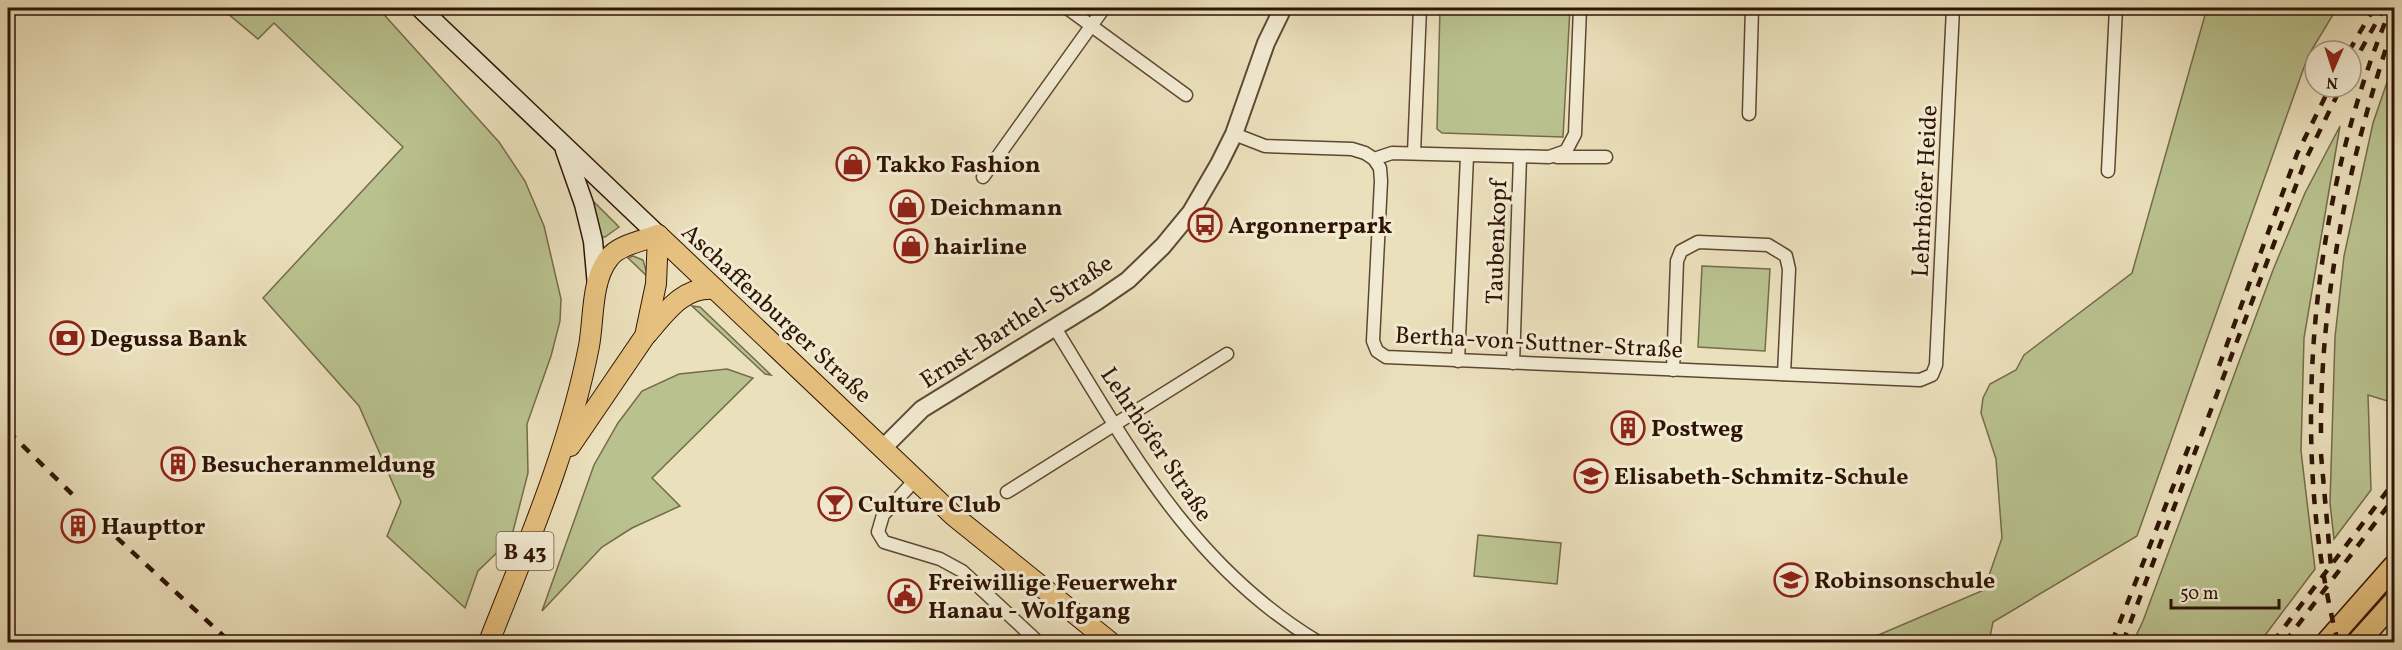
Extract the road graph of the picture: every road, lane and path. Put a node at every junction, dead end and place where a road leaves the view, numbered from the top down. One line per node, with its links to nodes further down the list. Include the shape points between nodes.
1 (420, 8): 14 (main road, Aschaffenburger Straße)
2 (1067, 8): 10 (street)
3 (1104, 8): 10 (street)
4 (1283, 8): 13 (street, Ernst-Barthel-Straße, via 1266,43)
5 (1420, 8): 15 (street)
6 (1580, 8): 17 (street, via 1575,134 1566,151)
7 (1752, 8): 12 (street)
8 (1953, 8): 33 (street, Lehrhöfer Heide, via 1938,339)
9 (2116, 8): 21 (street)
10 (1090, 26): 11 (street); 22 (street)
11 (1186, 95)
12 (1749, 114)
13 (1234, 134): 20 (street, via 1265,146 1352,149); 26 (street, Ernst-Barthel-Straße, via 1194,206 1163,246 1128,280)
14 (564, 146): 23 (main road, Aschaffenburger Straße); 24 (main road, via 593,241)
15 (1414, 153): 16 (street, Taubenkopf); 20 (street, Taubenkopf, via 1392,153)
16 (1467, 156): 19 (street, Taubenkopf); 29 (street, Taubenkopf)
17 (1549, 157): 18 (street, Taubenkopf); 19 (street, Taubenkopf)
18 (1606, 157)
19 (1520, 158): 30 (street, Taubenkopf)
20 (1374, 159): 29 (street, Bertha-von-Suttner-Straße, via 1381,181 1373,341 1377,351 1386,357)
21 (2108, 171)
22 (983, 177)
23 (658, 235): 24 (main road, B 43, via 614,253 604,267); 25 (main road, Aschaffenburger Straße); 27 (main road, B 43, via 656,285)
24 (597, 289): 36 (main road, B 43, via 583,378)
25 (715, 289): 27 (main road, B 43, via 695,290 679,299); 35 (main road, Aschaffenburger Straße)
26 (1055, 328): 34 (street, Lehrhöfer Straße); 35 (street, Ernst-Barthel-Straße, via 922,409)
27 (645, 336): 36 (main road, B 43)
28 (1227, 354): 34 (street)
29 (1458, 361): 30 (street, Bertha-von-Suttner-Straße)
30 (1513, 363): 31 (street, Bertha-von-Suttner-Straße)
31 (1673, 370): 32 (street, Bertha-von-Suttner-Straße); 32 (street, via 1677,261 1681,251 1698,242 1756,244 1768,245 1786,256 1789,269)
32 (1784, 374): 33 (street, Bertha-von-Suttner-Straße, via 1920,380)
33 (1932, 375)
34 (1114, 422): 38 (street); 44 (street, Lehrhöfer Straße, via 1167,504 1213,559 1267,608)
35 (884, 448): 37 (main road, Aschaffenburger Straße)
36 (560, 460): 42 (main road, B 43)
37 (915, 480): 41 (street, via 881,518 878,532 884,542 940,559 962,571); 43 (main road, Aschaffenburger Straße)
38 (1006, 492)
39 (2394, 566): 45 (highway)
40 (2394, 602): 46 (highway)
41 (1030, 640)
42 (489, 642)
43 (1110, 642)
44 (1318, 642)
45 (2327, 642)
46 (2358, 642)

